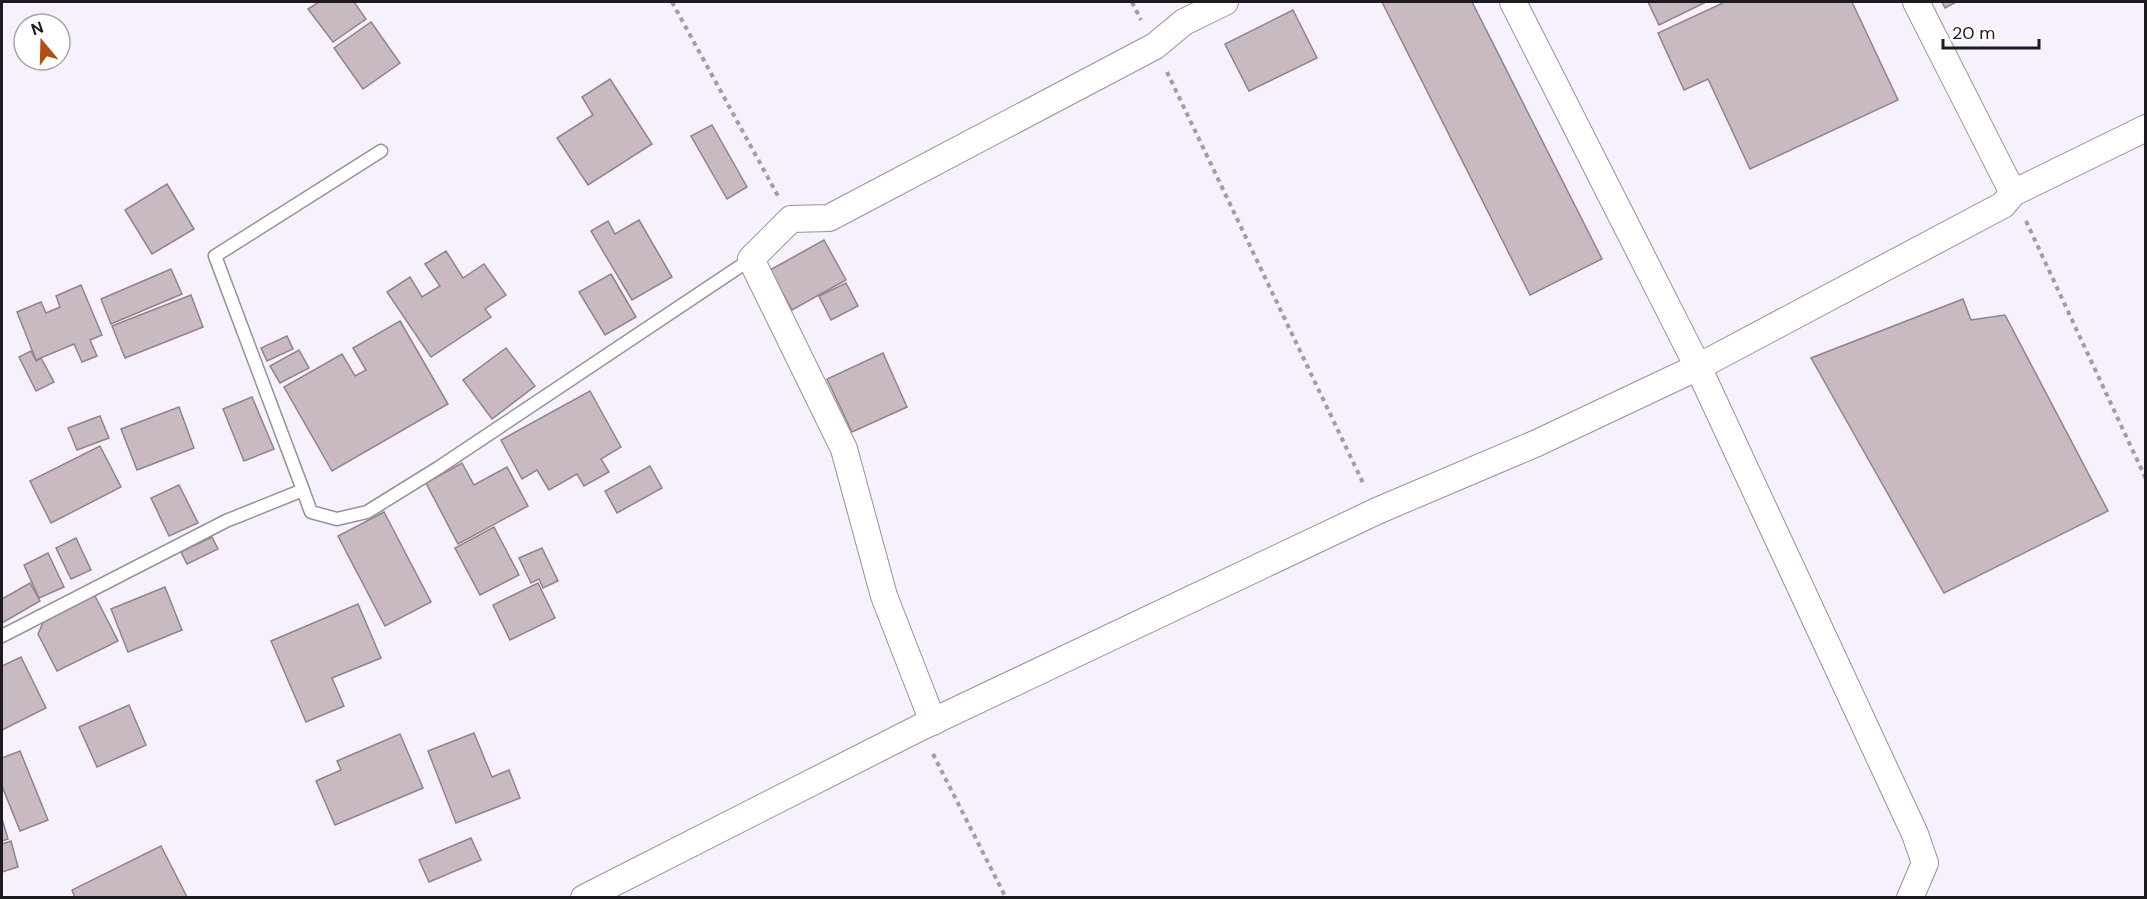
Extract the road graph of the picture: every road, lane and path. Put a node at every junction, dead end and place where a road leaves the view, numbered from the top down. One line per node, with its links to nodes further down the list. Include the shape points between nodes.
1 (672, 2): 10 (path)
2 (1132, 2): 6 (path)
3 (1226, 2): 6 (street, via 1184,22)
4 (1513, 2): 12 (street)
5 (1916, 2): 9 (street)
6 (1155, 46): 10 (street, via 829,218); 15 (path)
7 (2145, 128): 9 (street)
8 (381, 151): 14 (lane, via 215,256)
9 (2013, 193): 12 (street, via 2003,205); 13 (path)
10 (791, 219): 11 (street)
11 (751, 259): 14 (lane, via 367,512 337,519 311,512); 17 (street, via 844,449 884,596)
12 (1698, 367): 15 (street, via 1537,443); 20 (street, via 1915,834 1925,863)
13 (2145, 479)
14 (303, 490): 16 (lane, via 226,521)
15 (1377, 511): 17 (street)
16 (2, 636)
17 (926, 725): 18 (street); 19 (path)
18 (584, 897)
19 (1006, 897)
20 (1910, 897)

